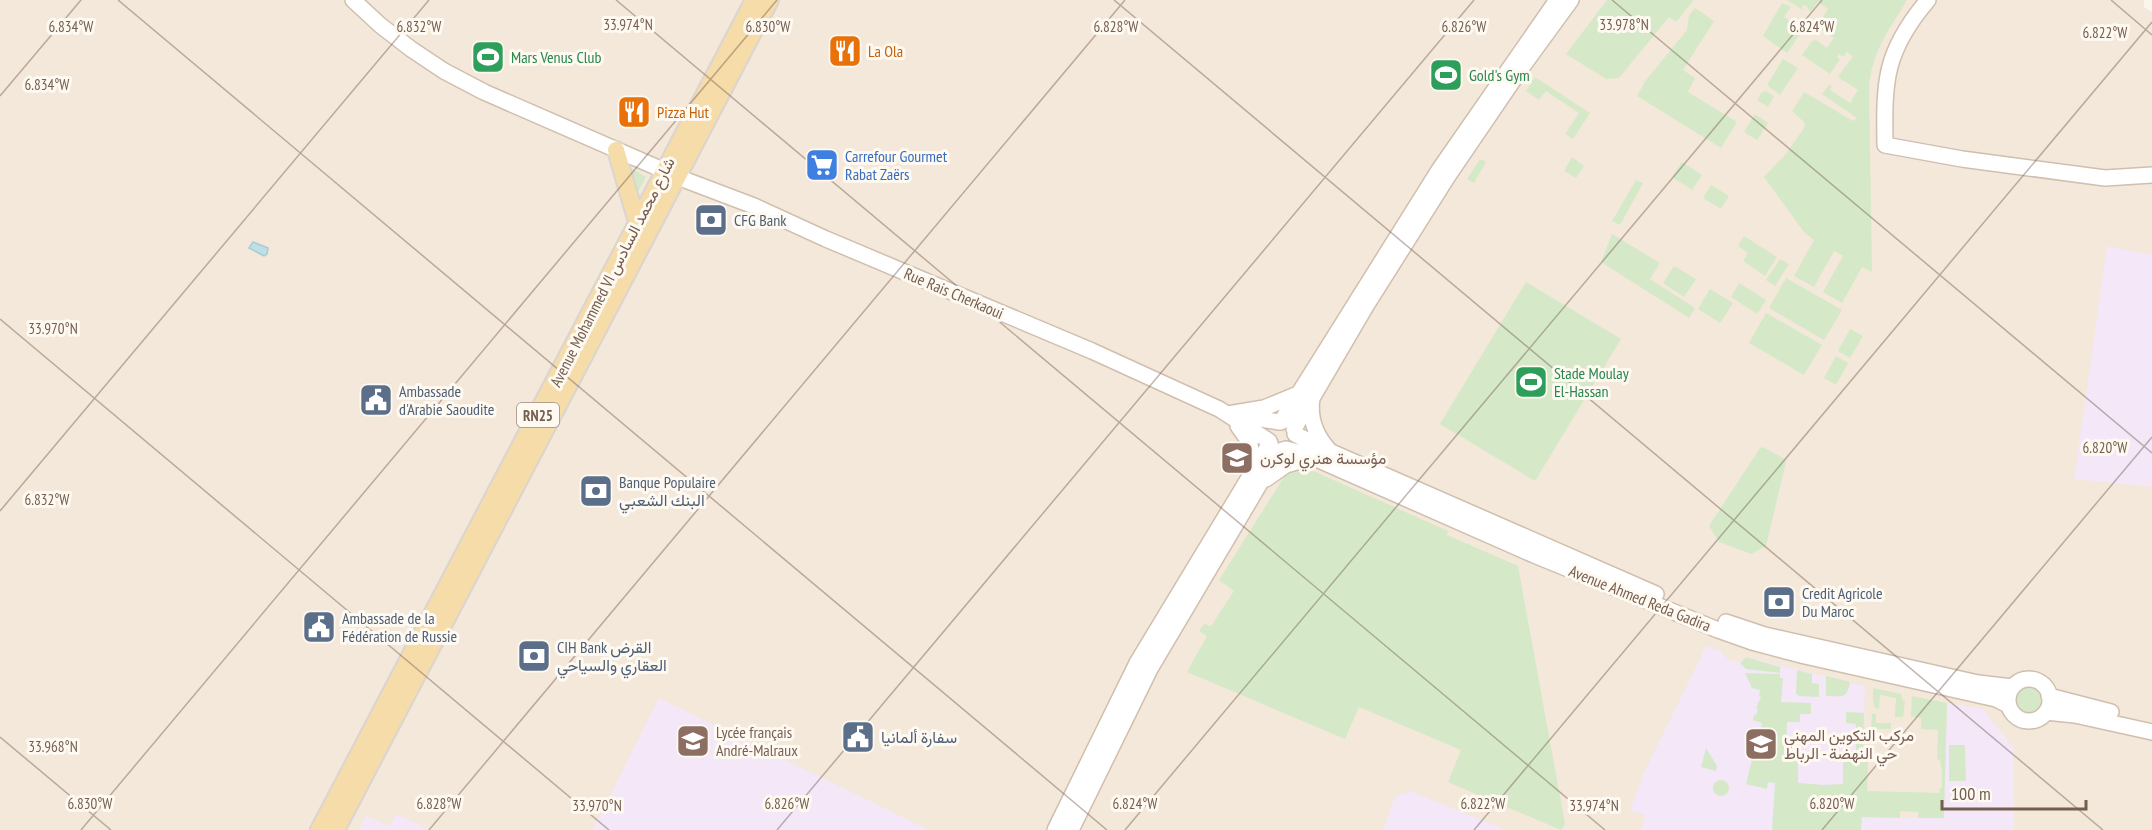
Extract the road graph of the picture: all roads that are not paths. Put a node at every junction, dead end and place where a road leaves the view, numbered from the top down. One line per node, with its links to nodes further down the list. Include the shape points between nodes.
1 (353, 0): 8 (main road, Rue Rais Cherkaoui, via 395,38 444,71)
2 (754, 0): 9 (main road, Avenue Mohammed VI شارع محمد السادس / RN25, via 691,123)
3 (770, 0): 9 (main road, Avenue Mohammed VI شارع محمد السادس / RN25)
4 (1557, 0): 12 (main road, via 1438,170)
5 (1571, 0): 12 (main road, via 1448,176)
6 (1928, 0): 7 (main road)
7 (1919, 6): 10 (main road, via 1891,60 1886,81 1885,146 2105,178)
8 (616, 150): 9 (main road, Rue Rais Cherkaoui); 11 (main road)
9 (671, 174): 11 (main road, Avenue Mohammed VI شارع محمد السادس / RN25); 13 (main road, Rue Rais Cherkaoui, via 1092,351); 27 (main road, Avenue Mohammed VI شارع محمد السادس / RN25)
10 (2152, 175)
11 (637, 222): 26 (main road, Avenue Mohammed VI شارع محمد السادس / RN25)
12 (1305, 395): 13 (main road); 14 (main road); 16 (main road, via 1312,422)
13 (1228, 414): 14 (main road, Avenue Ahmed Reda Gadira); 15 (main road, Avenue Ahmed Reda Gadira); 18 (main road, via 1250,443)
14 (1287, 427): 15 (main road, via 1294,443); 15 (main road, via 1269,429); 16 (main road, Avenue Ahmed Reda Gadira)
15 (1277, 446): 17 (main road, Avenue Ahmed Reda Gadira); 18 (main road); 19 (main road)
16 (1331, 452): 20 (main road, Avenue Ahmed Reda Gadira, via 1722,621 1787,640 1978,683)
17 (1313, 457): 19 (main road, via 1283,466); 22 (main road, Avenue Ahmed Reda Gadira, via 1534,555 1740,638)
18 (1253, 469): 28 (main road, via 1137,663)
19 (1259, 485): 29 (main road, via 1150,669)
20 (2012, 687): 21 (main road, via 2020,680 2034,680 2044,686); 22 (main road)
21 (2049, 696): 23 (main road); 24 (main road)
22 (2008, 705): 23 (main road, via 2013,714 2027,721)
23 (2046, 712): 25 (main road)
24 (2152, 721)
25 (2152, 732)
26 (319, 830)
27 (336, 830)
28 (1055, 830)
29 (1071, 830)

